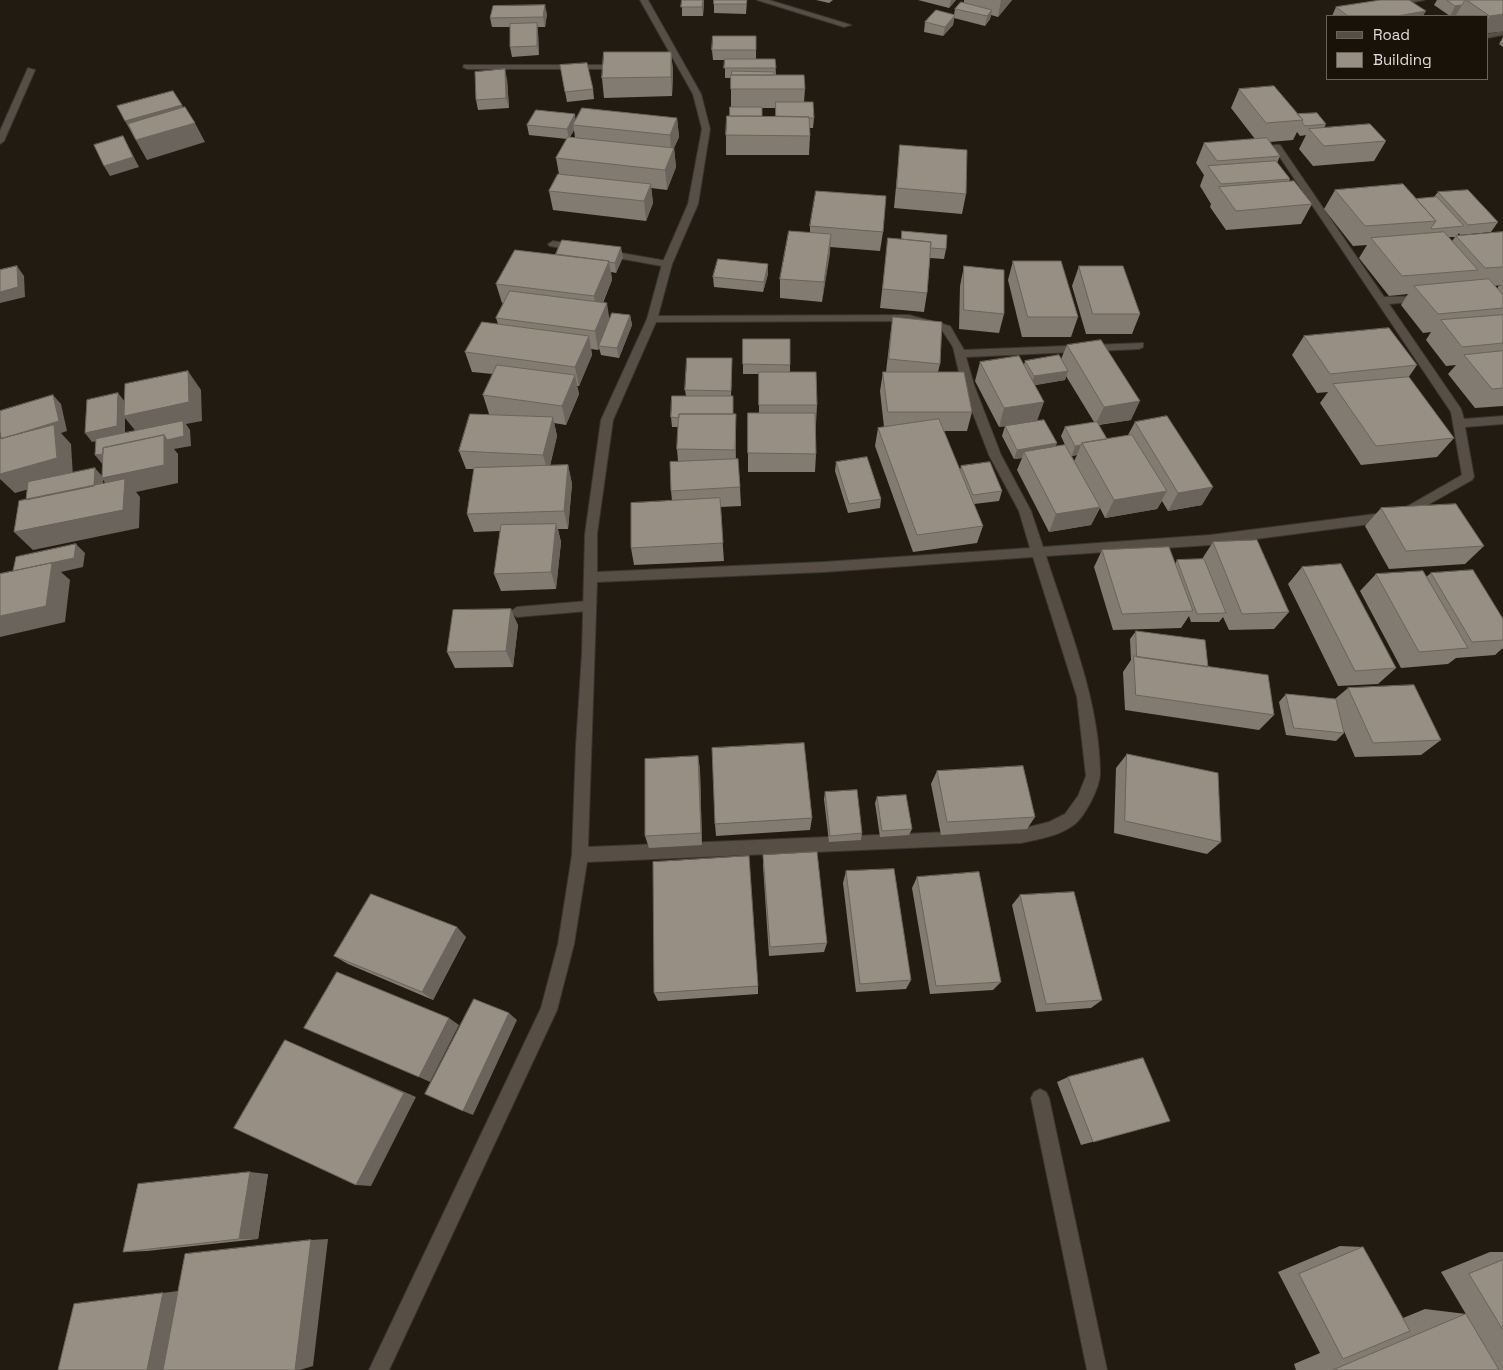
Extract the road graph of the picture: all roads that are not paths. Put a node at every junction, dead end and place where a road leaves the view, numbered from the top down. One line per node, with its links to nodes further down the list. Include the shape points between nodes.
1 (644, 0): 15 (street, via 678,67 697,94 706,129 693,204)
2 (760, 0): 6 (street)
3 (1420, 0): 4 (street)
4 (1390, 2): 5 (street)
5 (1406, 12)
6 (848, 25)
7 (1503, 34): 8 (street)
8 (1488, 36)
9 (467, 67): 10 (street)
10 (635, 67)
11 (31, 70): 12 (street)
12 (0, 141)
13 (1277, 147): 17 (street)
14 (553, 244): 15 (street)
15 (667, 264): 18 (street)
16 (1438, 297): 17 (street)
17 (1382, 301): 22 (street, via 1457,412)
18 (652, 319): 20 (street, via 910,318 946,328); 24 (street, via 607,420 590,534)
19 (1139, 345): 20 (street)
20 (959, 354): 23 (street, via 996,455 1025,511)
21 (1503, 420): 22 (street)
22 (1459, 422): 23 (street, via 1468,477 1401,515 1210,540)
23 (1038, 554): 24 (street); 27 (street, via 1081,689 1086,717 1093,776 1084,800 1070,819 1050,829 1021,836)
24 (590, 577): 25 (street)
25 (588, 606): 26 (street); 27 (street, via 589,653)
26 (517, 612)
27 (580, 854): 29 (street, via 566,944 549,1010)
28 (1040, 1098): 30 (street)
29 (379, 1370)
30 (1097, 1370)

